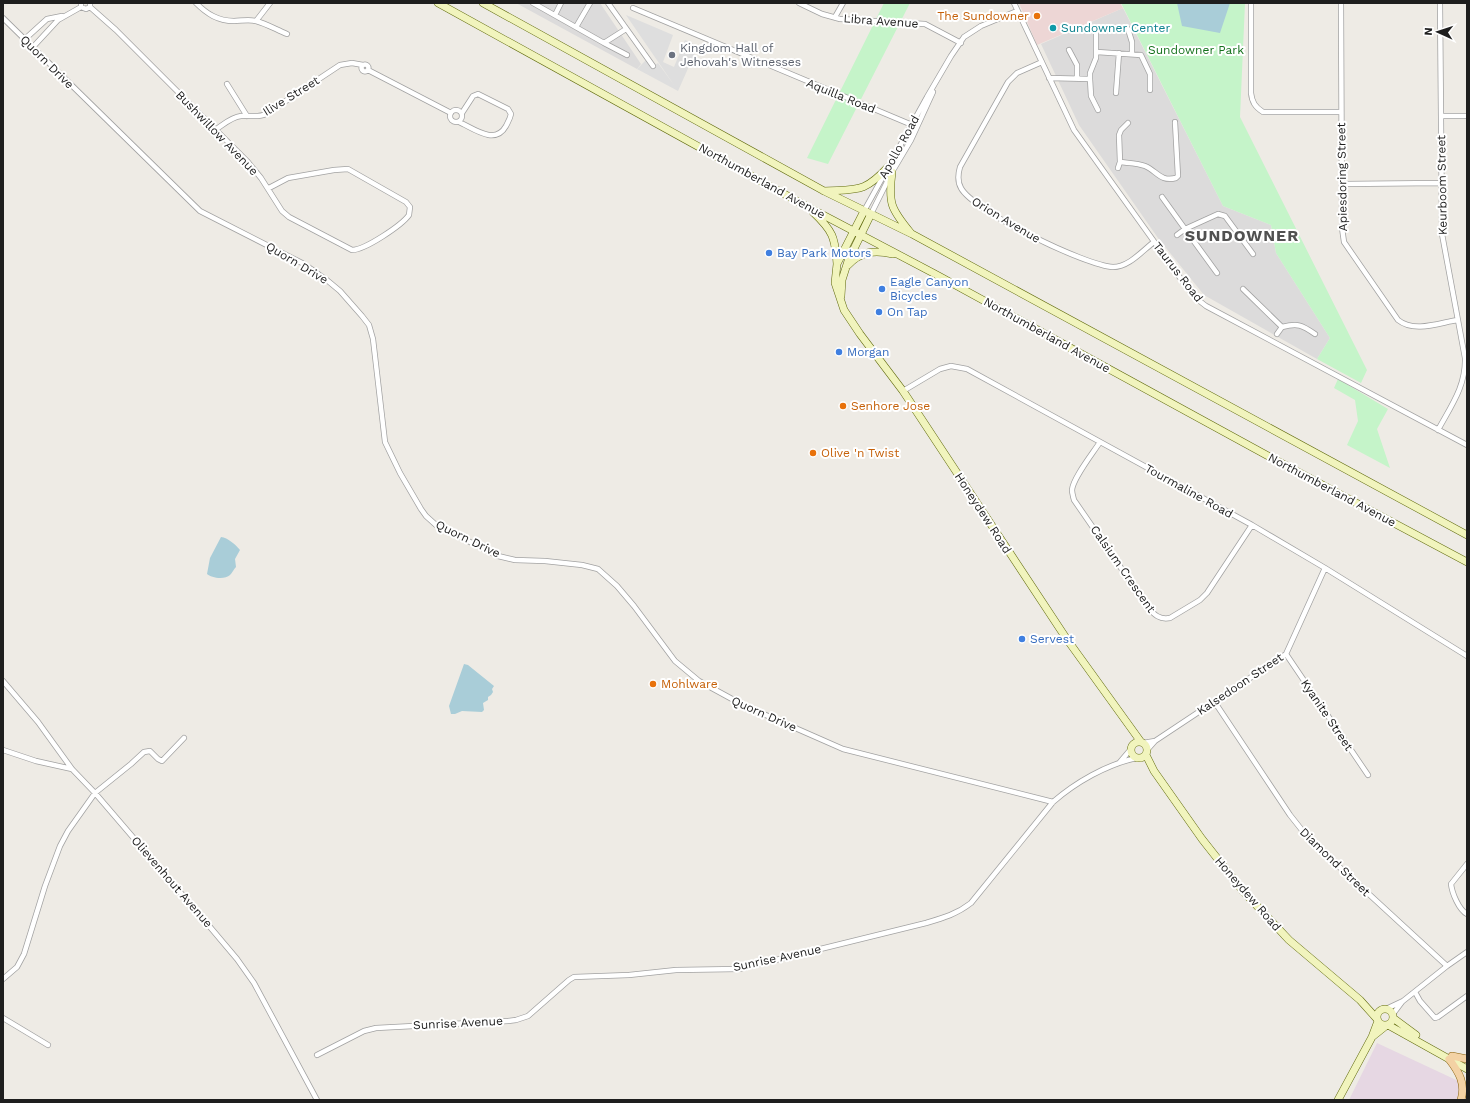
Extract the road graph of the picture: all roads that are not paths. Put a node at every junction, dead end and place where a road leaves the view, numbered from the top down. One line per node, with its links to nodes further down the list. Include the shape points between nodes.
1 (196, 3): 23 (street, via 205,12 225,21)
2 (270, 3): 23 (street)
3 (438, 3): 68 (main road, Northumberland Avenue)
4 (484, 3): 66 (main road, Northumberland Avenue)
5 (561, 3): 19 (street)
6 (590, 3): 24 (street)
7 (608, 3): 25 (street)
8 (799, 3): 22 (street, Libra Avenue)
9 (843, 3): 22 (street)
10 (1014, 3): 18 (street, Taurus Road)
11 (1251, 3): 48 (street, via 1251,93 1254,105 1263,112)
12 (1341, 3): 48 (street, Apiesdoring Street)
13 (1440, 3): 52 (street, Keurboom Street)
14 (536, 4): 19 (street)
15 (81, 5): 16 (street, via 86,9); 20 (street)
16 (90, 5): 59 (street, Bushwillow Avenue)
17 (633, 8): 57 (street, Aquilla Road)
18 (1017, 10): 31 (street, Apollo Road, via 970,32); 38 (street, Taurus Road)
19 (555, 15): 24 (street)
20 (64, 16): 29 (street, via 47,18); 32 (street)
21 (3, 18): 29 (street, Quorn Drive)
22 (835, 18): 31 (street, Libra Avenue, via 925,24)
23 (256, 21): 28 (street)
24 (576, 27): 30 (street)
25 (626, 29): 30 (street); 39 (street)
26 (1128, 29): 36 (street, via 1132,37)
27 (1096, 30): 34 (street)
28 (288, 34)
29 (25, 39): 32 (street, Quorn Drive)
30 (604, 43): 37 (street)
31 (961, 43): 44 (street, Apollo Road)
32 (33, 47): 113 (street, Quorn Drive, via 200,211 316,272 340,291 362,316 369,325 373,339 385,442 421,509 436,525 498,556 598,569 630,601 675,661 699,681 743,705 843,749)
33 (1069, 50): 41 (street, via 1077,65)
34 (1097, 52): 35 (street); 42 (street)
35 (1119, 53): 36 (street); 46 (street)
36 (1132, 54): 45 (street, via 1140,54 1143,58 1150,74)
37 (627, 55)
38 (1042, 62): 40 (street, Taurus Road); 76 (street, Orion Avenue, via 1017,73 1003,90 960,167 960,188 973,201 1012,226 1050,246 1107,266 1127,263)
39 (653, 66)
40 (1049, 78): 41 (street); 76 (street, Taurus Road, via 1074,130)
41 (1077, 79): 42 (street)
42 (1090, 79): 47 (street, via 1091,96)
43 (227, 84): 51 (street)
44 (935, 85): 57 (street, Apollo Road); 58 (street, Apollo Road)
45 (1150, 90)
46 (1116, 93)
47 (1098, 110)
48 (1341, 112): 64 (street, Apiesdoring Street)
49 (451, 113): 50 (street, via 454,110); 51 (street, Ilive Street, via 368,70 367,66 352,63 336,68 266,114); 54 (street, via 452,120)
50 (462, 113): 54 (street); 54 (street, via 473,96 478,94 508,109 511,114 500,134 493,136)
51 (247, 116): 59 (street, Ilive Street, via 236,117)
52 (1441, 116): 53 (street); 63 (street, Keurboom Street)
53 (1467, 116)
54 (459, 122)
55 (1175, 122): 60 (street, via 1178,176 1176,178 1158,176 1144,166)
56 (1128, 123): 60 (street, via 1119,135)
57 (912, 124): 58 (street, Aquilla Road); 62 (street, Apollo Road)
58 (917, 127): 62 (street, Apollo Road)
59 (215, 130): 65 (street, Bushwillow Avenue, via 250,164)
60 (1120, 162): 61 (street)
61 (1118, 168)
62 (890, 170): 66 (main road, via 863,188); 69 (street, Apollo Road); 70 (street, Apollo Road); 73 (main road, via 892,207)
63 (1441, 183): 64 (street); 84 (street, Keurboom Street, via 1442,234)
64 (1343, 184): 84 (street, Apiesdoring Street, via 1344,242 1398,320 1407,326 1415,327)
65 (269, 188): 65 (street, Bushwillow Avenue, via 282,211 289,217 352,250 366,247 410,215 410,207 406,202 348,169 288,178)
66 (824, 191): 69 (main road, Northumberland Avenue)
67 (1162, 197): 71 (street)
68 (806, 206): 72 (main road, Northumberland Avenue); 79 (main road, via 827,225 832,234)
69 (864, 211): 70 (main road, Northumberland Avenue); 72 (main road, Honeydew Road)
70 (871, 214): 73 (main road, Northumberland Avenue); 74 (main road, Honeydew Road)
71 (1185, 229): 75 (street); 77 (street, via 1218,214 1223,215); 81 (street)
72 (854, 231): 74 (main road, Northumberland Avenue); 79 (main road, Honeydew Road)
73 (912, 234): 93 (main road, Northumberland Avenue)
74 (861, 235): 78 (main road, Northumberland Avenue); 80 (main road, Honeydew Road)
75 (1177, 235)
76 (1154, 242): 89 (street, Taurus Road, via 1186,286 1206,306)
77 (1253, 254)
78 (901, 256): 80 (main road, via 868,252 857,257); 94 (main road, Northumberland Avenue)
79 (837, 264): 83 (main road, Honeydew Road, via 835,283)
80 (845, 269): 83 (main road, Honeydew Road)
81 (1217, 273)
82 (1244, 289): 85 (street)
83 (841, 300): 88 (main road, Honeydew Road, via 844,310 860,334)
84 (1457, 320): 89 (street, Keurboom Street, via 1466,371 1463,383)
85 (1282, 327): 86 (street); 87 (street, via 1300,325)
86 (1277, 334)
87 (1315, 334)
88 (903, 391): 90 (street, Tourmaline Road, via 940,369 960,367); 100 (main road, Honeydew Road, via 1062,632)
89 (1438, 430): 91 (street, Taurus Road)
90 (1100, 442): 92 (street, Tourmaline Road); 92 (street, Calsium Crescent, via 1075,481 1072,490 1074,500 1148,607 1158,617 1170,618 1200,600 1217,580)
91 (1467, 445)
92 (1252, 526): 95 (street, Tourmaline Road)
93 (1467, 535)
94 (1467, 562)
95 (1325, 568): 96 (street, Kalsedoon Street); 97 (street, Tourmaline Road)
96 (1286, 654): 99 (street, Kalsedoon Street); 111 (street, Kyanite Street)
97 (1467, 656)
98 (3, 681): 109 (street, Olievenhout Avenue)
99 (1214, 701): 102 (street, Kalsedoon Street); 117 (street, Diamond Street, via 1309,840)
100 (1127, 725): 103 (main road, Honeydew Road); 104 (main road, Honeydew Road)
101 (184, 738): 112 (street, via 162,760 146,751)
102 (1155, 741): 103 (street, Kalsedoon Street); 106 (street, Kalsedoon Street)
103 (1142, 743): 104 (main road, via 1136,742); 106 (main road, via 1146,746)
104 (1131, 748): 107 (main road, via 1133,756); 108 (street, Sunrise Avenue)
105 (3, 750): 109 (street)
106 (1146, 752): 107 (main road, via 1143,758); 110 (main road, Honeydew Road)
107 (1137, 758): 108 (street, Sunrise Avenue); 110 (main road, Honeydew Road)
108 (1120, 762): 113 (street, Sunrise Avenue, via 1085,779)
109 (72, 769): 112 (street, Olievenhout Avenue)
110 (1154, 771): 121 (main road, Honeydew Road, via 1202,839 1248,897 1289,940)
111 (1368, 775)
112 (95, 793): 118 (street, via 60,846 18,967); 135 (street, Olievenhout Avenue, via 246,971)
113 (1052, 802): 130 (street, Sunrise Avenue, via 972,903 951,916 739,969 579,976 568,980 523,1018 376,1028 364,1031)
114 (1467, 864): 115 (street, via 1451,884 1451,888 1462,910)
115 (1467, 914)
116 (1467, 952): 117 (street)
117 (1448, 966): 119 (street)
118 (3, 979)
119 (1415, 992): 120 (street, via 1435,1018); 122 (street)
120 (1467, 996)
121 (1360, 1000): 123 (main road, Honeydew Road); 126 (main road, Honeydew Road)
122 (1403, 1001): 123 (street); 124 (street)
123 (1384, 1009): 124 (main road, via 1390,1011); 126 (main road, via 1378,1013)
124 (1393, 1016): 127 (main road); 131 (main road, via 1411,1032)
125 (3, 1018): 129 (street)
126 (1378, 1020): 127 (main road); 128 (main road)
127 (1388, 1025): 128 (main road); 131 (main road)
128 (1372, 1037): 136 (main road)
129 (48, 1045)
130 (317, 1055)
131 (1451, 1058): 132 (main road); 133 (main road); 134 (main road); 137 (main road, via 1463,1085)
132 (1467, 1059)
133 (1467, 1063)
134 (1467, 1069)
135 (317, 1100)
136 (1338, 1100)
137 (1461, 1100)

